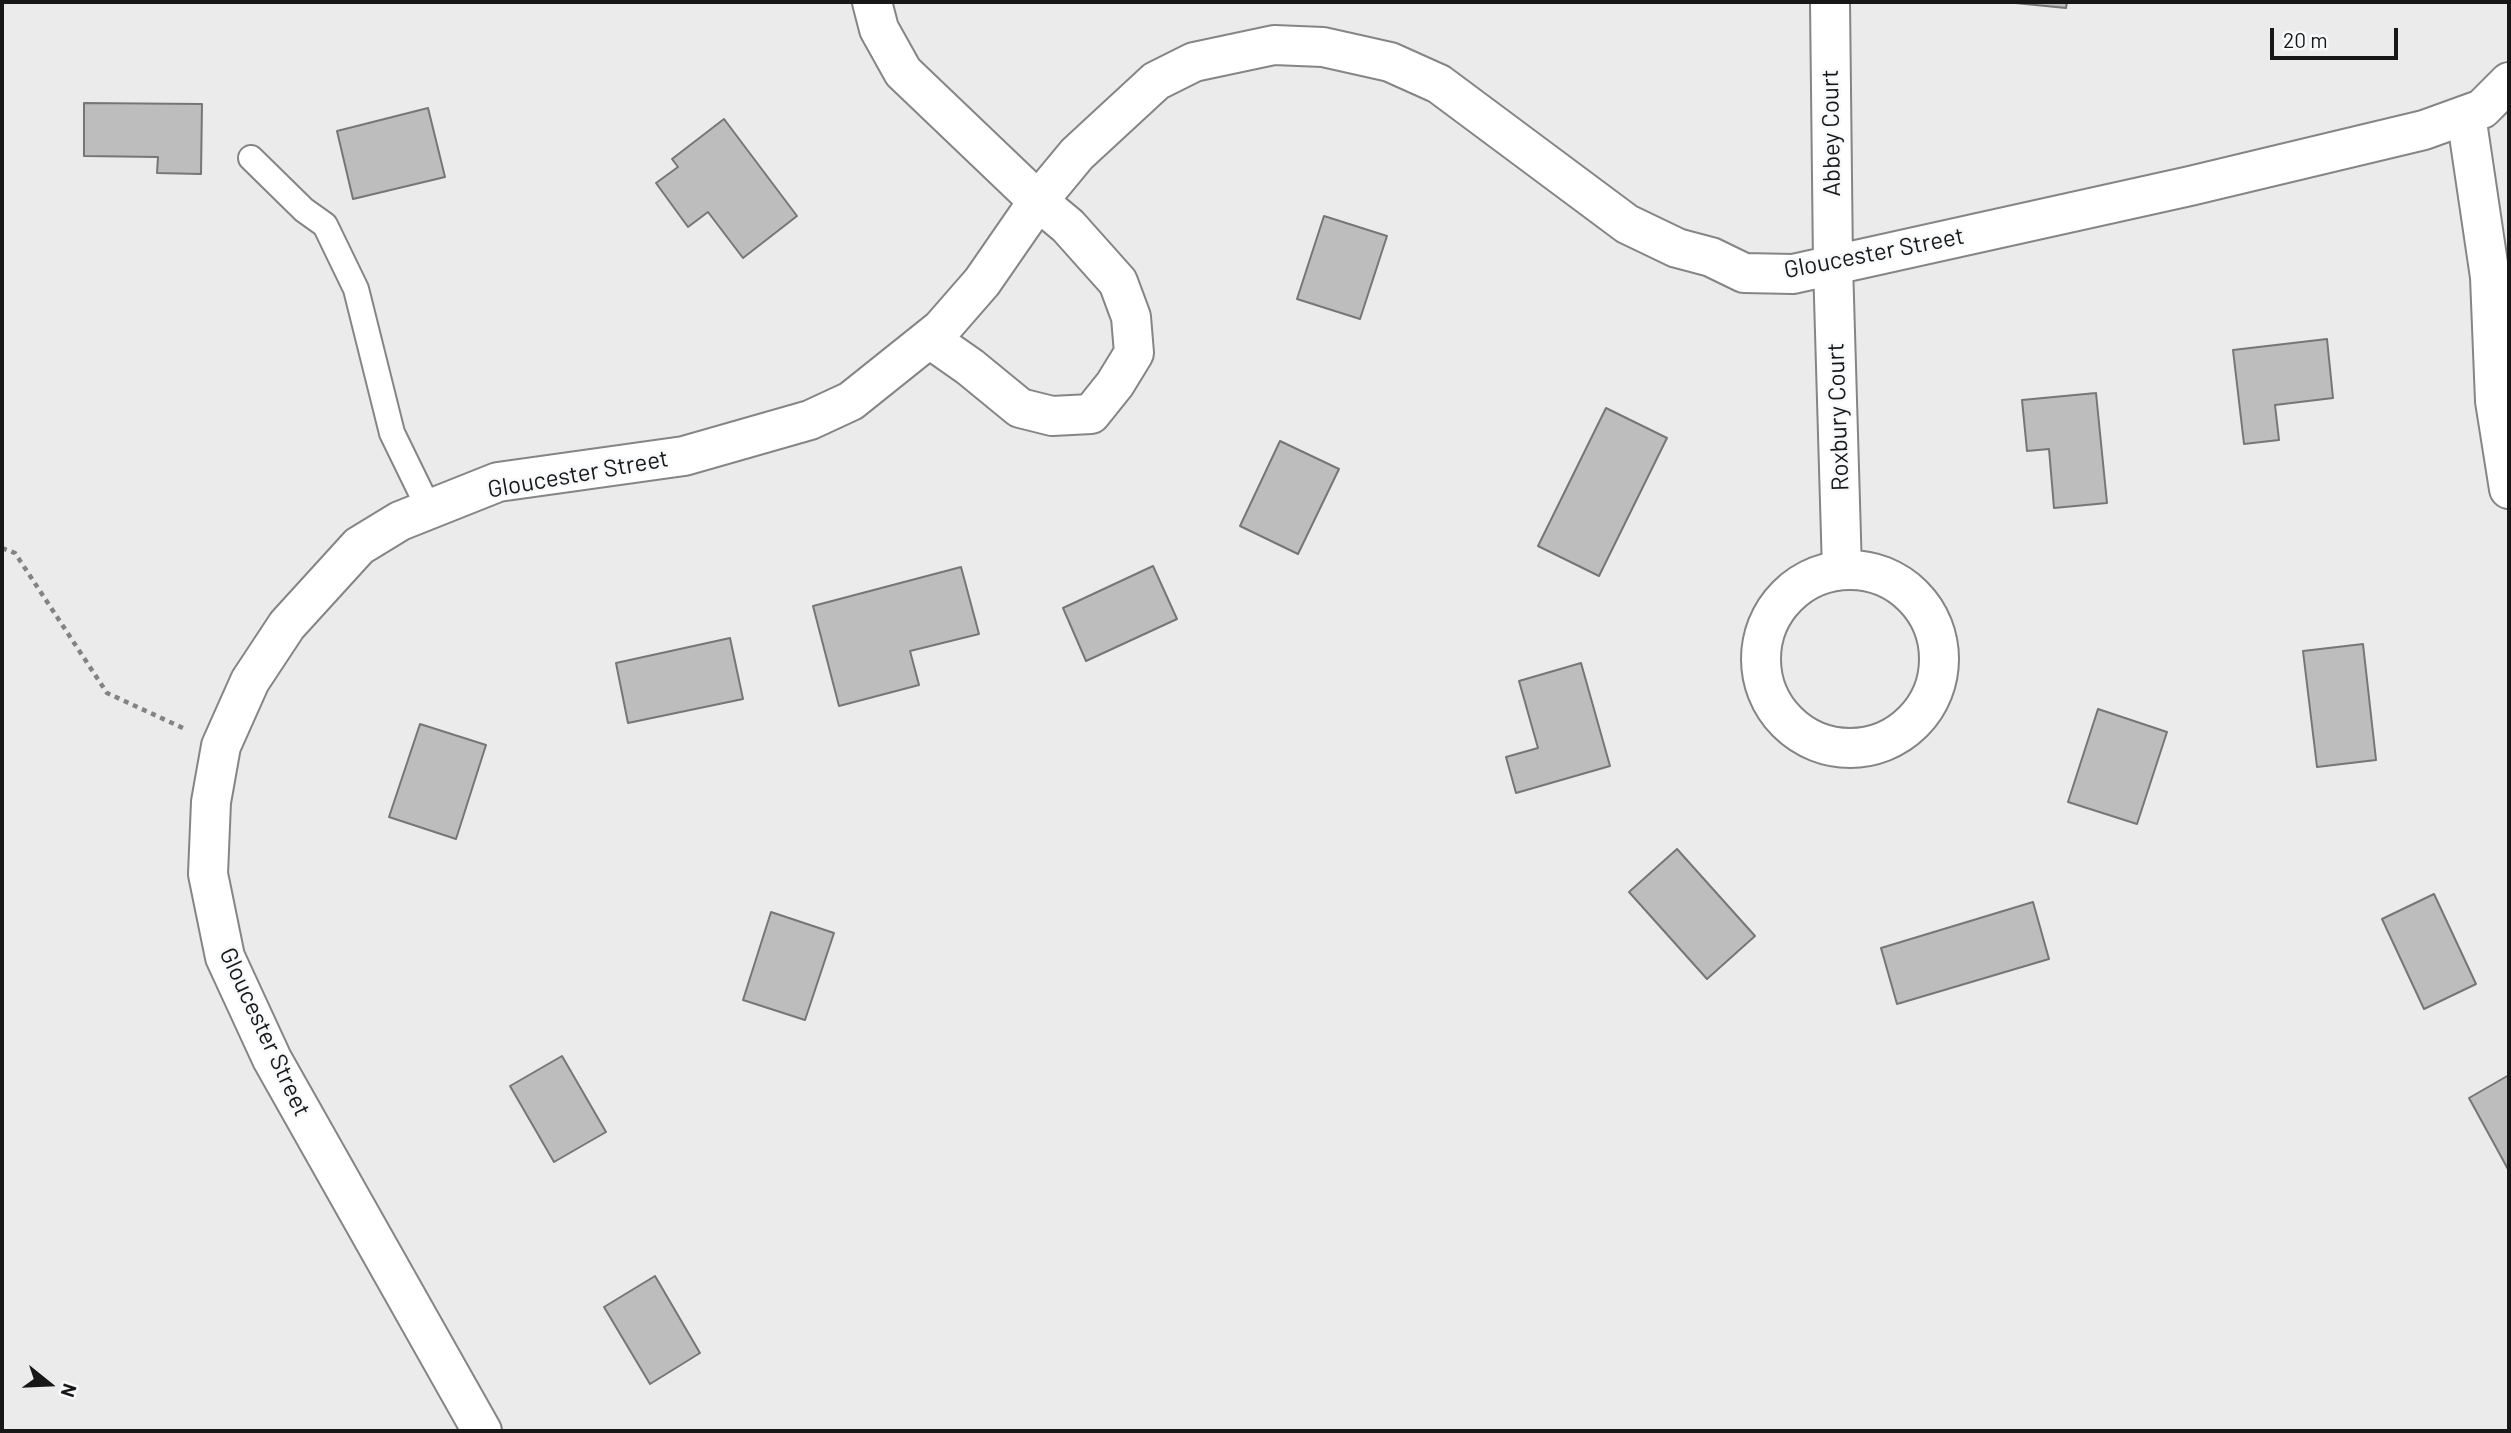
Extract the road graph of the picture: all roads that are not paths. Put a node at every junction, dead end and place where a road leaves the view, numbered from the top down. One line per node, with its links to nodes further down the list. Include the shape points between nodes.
1 (872, 2): 6 (street, via 879,29 903,72)
2 (1830, 2): 7 (street, Abbey Court)
3 (2509, 82): 4 (street, Gloucester Street, via 2482,109)
4 (2466, 114): 7 (street, Gloucester Street, via 2424,130 2203,183); 9 (street, via 2490,277 2495,401)
5 (251, 158): 10 (lane, via 325,225 356,289 392,433)
6 (1038, 201): 7 (street, Gloucester Street, via 1077,154 1156,81 1194,62 1274,45 1323,47 1390,62 1439,84 1628,224 1677,248 1744,273 1793,274); 8 (street, Gloucester Street, via 982,282); 8 (street, via 1069,226 1118,282 1131,317 1134,353 1115,384 1091,414 1052,416 1020,408)
7 (1833, 264): 11 (street, Roxbury Court)
8 (930, 339): 10 (street, Gloucester Street, via 851,401 810,420 684,456 498,482)
9 (2509, 489)
10 (429, 509): 12 (street, Gloucester Street, via 359,546 287,625 250,681 221,746 211,802 208,874 225,957 277,1068)
11 (1842, 570): 11 (street, via 1816,577 1785,599 1763,640 1761,668 1769,695 1784,719 1805,737 1832,747 1863,748 1892,739 1916,720 1932,694 1939,664 1936,634 1923,607 1900,585 1873,573)
12 (482, 1431)

